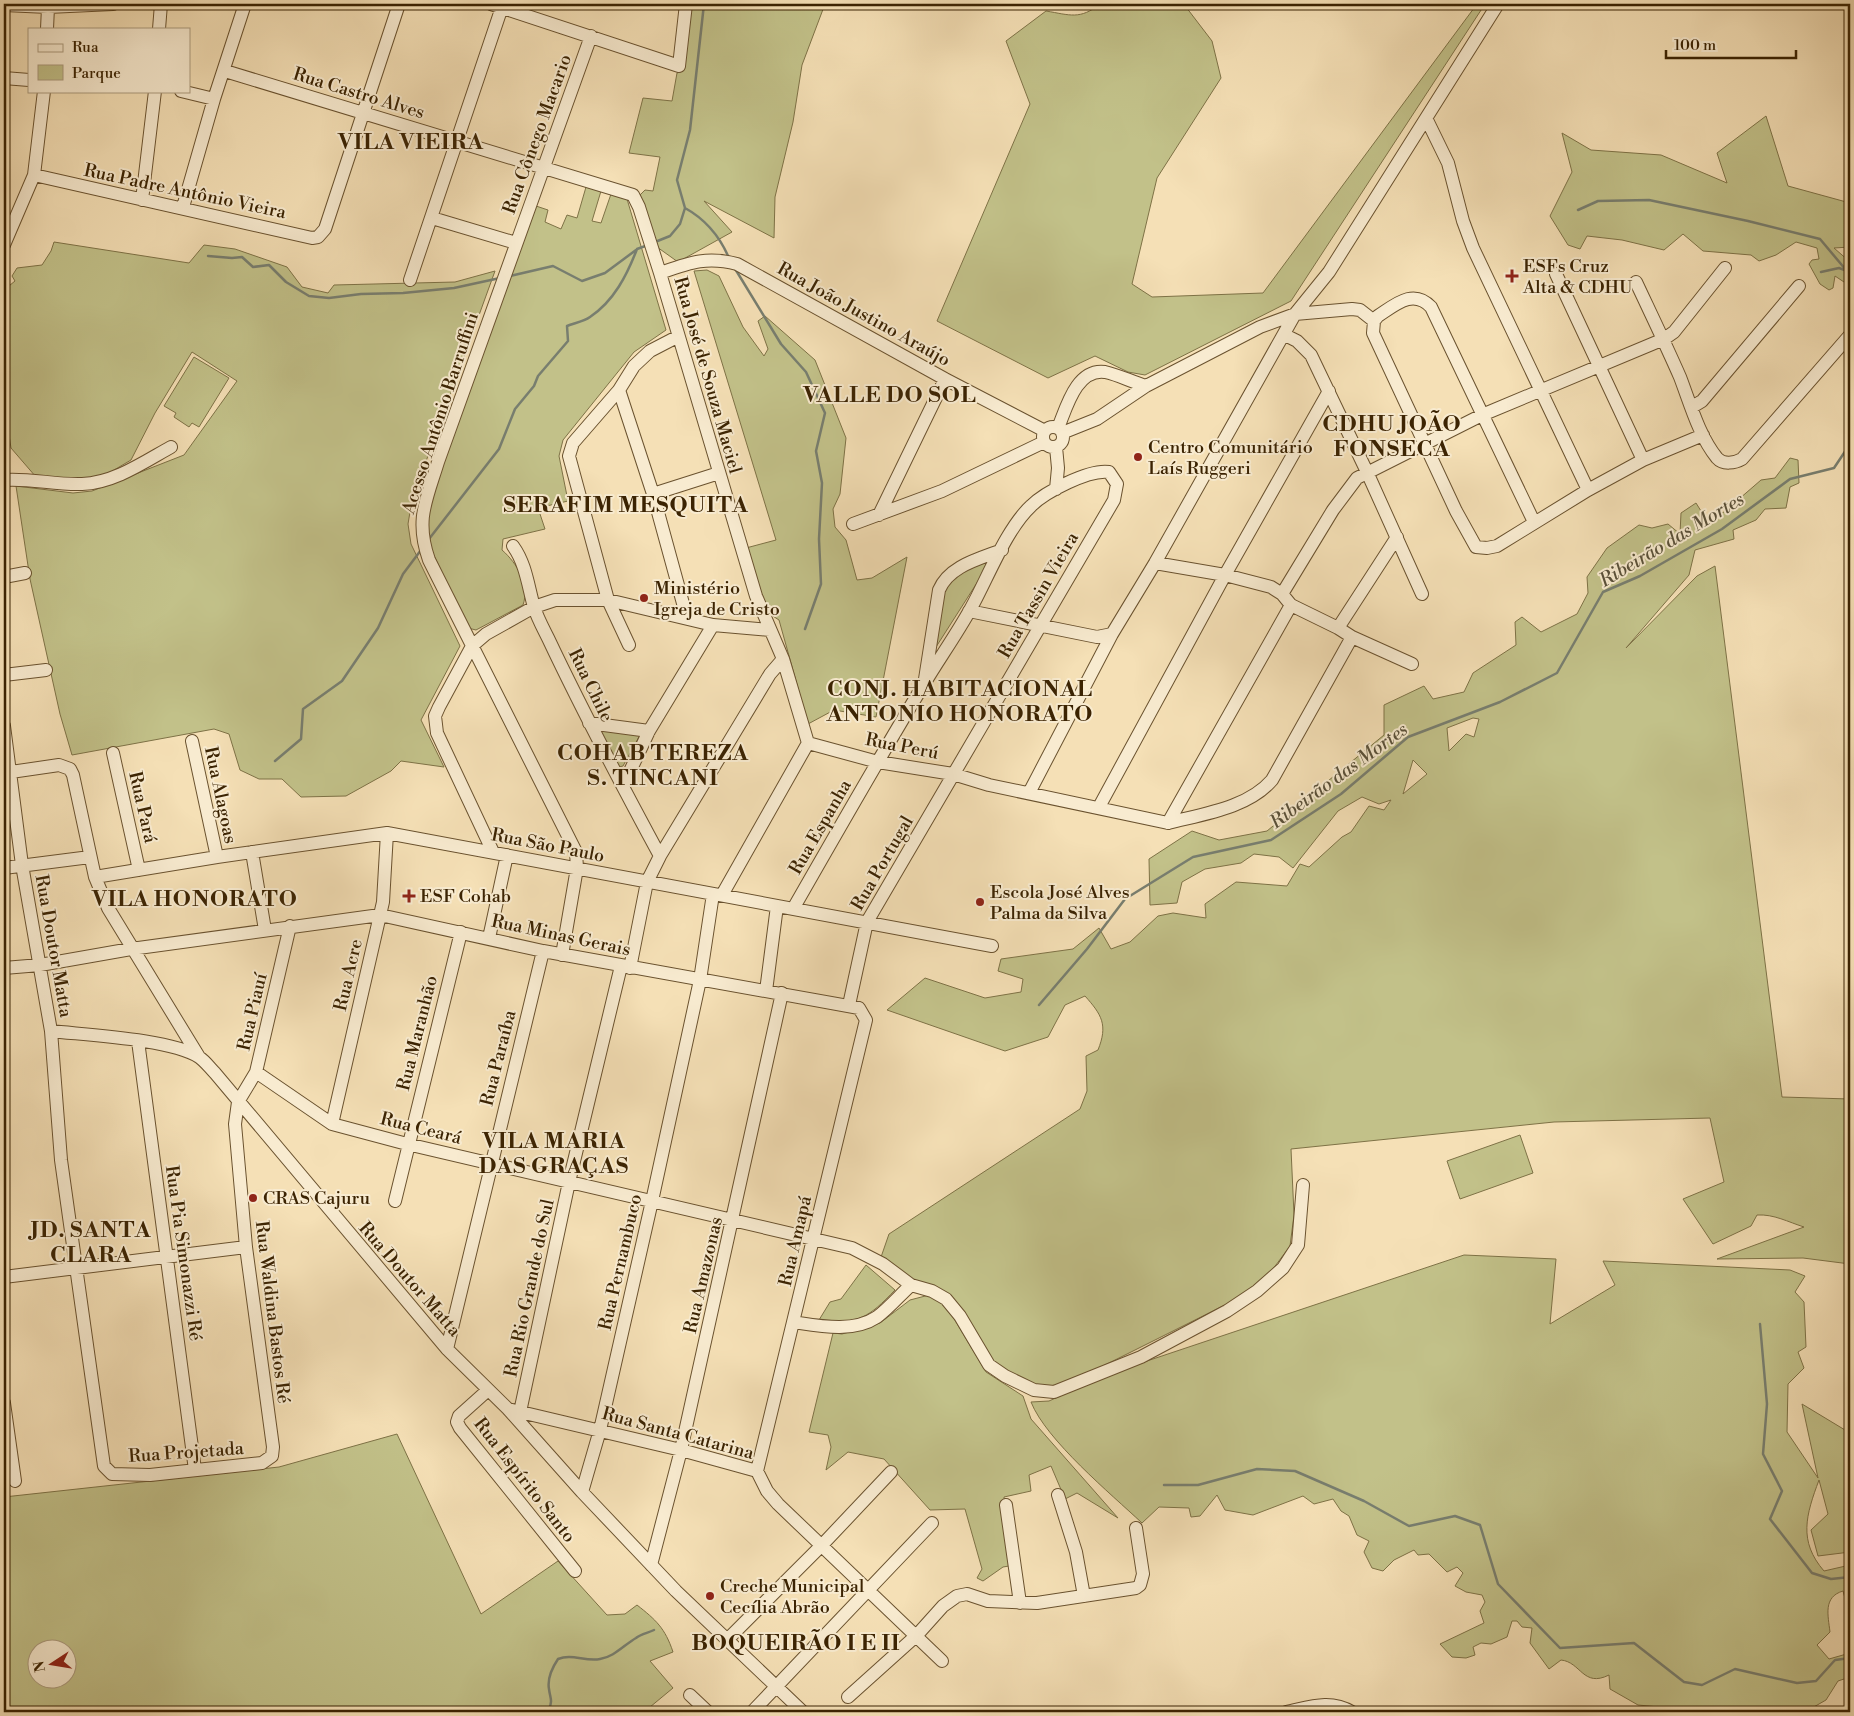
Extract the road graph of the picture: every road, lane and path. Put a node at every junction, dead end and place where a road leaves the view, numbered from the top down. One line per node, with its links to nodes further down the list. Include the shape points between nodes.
1 (113, 4): 9 (street)
2 (161, 4): 11 (street)
3 (245, 4): 13 (street)
4 (398, 4): 20 (street)
5 (686, 4): 12 (street, via 680,66)
6 (1498, 4): 21 (street)
7 (4, 5): 9 (street)
8 (498, 5): 12 (street); 22 (street)
9 (48, 7): 10 (street)
10 (47, 28)
11 (160, 28)
12 (591, 36): 23 (street, Rua Cônego Macario)
13 (225, 71): 19 (street); 20 (street, Rua Castro Alves)
14 (4, 78): 15 (street)
15 (28, 80)
16 (44, 92): 24 (street)
17 (155, 92): 26 (street)
18 (185, 92): 19 (street)
19 (214, 99): 27 (street)
20 (364, 113): 22 (street, Rua Castro Alves); 27 (street, Rua Padre Antônio Vieira, via 325,229 318,237)
21 (1426, 120): 37 (street, via 1328,272); 48 (street, via 1448,163 1473,248)
22 (458, 140): 23 (street, Rua Castro Alves); 28 (street)
23 (545, 167): 25 (street, Rua Castro Alves); 29 (street, Rua Cônego Macario)
24 (34, 176): 26 (street, Rua Padre Antônio Vieira); 30 (street)
25 (626, 191): 32 (street, Rua José de Souza Maciel, via 637,200)
26 (142, 200): 27 (street, Rua Padre Antônio Vieira)
27 (183, 208)
28 (432, 218): 29 (street); 34 (street)
29 (516, 243): 88 (street, Acesso Antônio Barruffini, via 422,512 421,528 429,560)
30 (4, 245)
31 (1725, 268): 42 (street, via 1674,332)
32 (660, 273): 41 (street, Rua José de Souza Maciel); 44 (street, Rua João Justino Araújo, via 704,259 737,264)
33 (1556, 274): 43 (street)
34 (410, 280)
35 (1636, 282): 42 (street)
36 (1799, 286): 49 (street, via 1702,401)
37 (1295, 314): 38 (street, via 1360,310); 39 (street); 45 (street, via 1260,327)
38 (1373, 324): 50 (street, via 1402,300 1415,297 1425,301 1431,307); 54 (street)
39 (1285, 335): 47 (street, via 1311,355); 70 (street)
40 (1850, 335): 52 (street, via 1742,458 1729,462 1718,459)
41 (677, 337): 46 (street, via 650,351 634,366); 58 (street, Rua José de Souza Maciel)
42 (1664, 339): 43 (street); 49 (street)
43 (1600, 367): 48 (street); 56 (street)
44 (944, 379): 53 (street, Rua João Justino Araújo); 64 (street)
45 (1146, 386): 51 (street, via 1097,419); 51 (street, via 1103,372 1092,374 1073,391)
46 (618, 390): 63 (street); 76 (street, via 573,443 569,456)
47 (1329, 391): 57 (street); 72 (street)
48 (1540, 391): 50 (street); 62 (street)
49 (1692, 407): 52 (street)
50 (1482, 415): 54 (street); 65 (street)
51 (1060, 431): 53 (street, via 1052,427); 53 (street, via 1061,442)
52 (1703, 435): 56 (street)
53 (1048, 440): 61 (street, via 1058,468); 64 (street, via 942,491)
54 (1426, 444): 57 (street); 65 (street, via 1476,547 1497,546)
55 (171, 448): 59 (street, via 105,480 83,484)
56 (1643, 460): 62 (street)
57 (1367, 472): 67 (street); 74 (street, via 1357,478 1346,492)
58 (719, 473): 63 (street); 84 (street, Rua José de Souza Maciel, via 756,596)
59 (4, 480)
60 (1117, 484): 61 (street, Rua Espanha, via 1109,472 1102,471); 82 (street, Rua Tassin Vieira, via 1114,500)
61 (1056, 490): 69 (street, Rua Espanha, via 1030,506)
62 (1588, 490): 65 (street)
63 (653, 494): 80 (street)
64 (878, 515): 66 (street)
65 (1534, 522)
66 (853, 524)
67 (1397, 537): 75 (street); 83 (street)
68 (513, 546): 78 (street, Rua Chile, via 519,554)
69 (1002, 550): 79 (street, Rua Espanha); 93 (street, via 943,580)
70 (1155, 563): 72 (street); 85 (street)
71 (25, 574): 73 (street)
72 (1225, 575): 74 (street); 105 (street)
73 (4, 577)
74 (1282, 594): 77 (street)
75 (1422, 594)
76 (608, 600): 78 (street, via 555,600); 80 (street); 87 (street)
77 (1291, 605): 83 (street); 106 (street)
78 (534, 607): 88 (street, via 486,634); 94 (street, Rua Chile)
79 (969, 611): 82 (street); 93 (street, Rua Espanha)
80 (687, 618): 81 (street)
81 (713, 625): 84 (street); 96 (street)
82 (1042, 626): 85 (street, via 1097,637); 102 (street, Rua Tassin Vieira)
83 (1338, 628): 86 (street)
84 (770, 630): 89 (street, Rua José de Souza Maciel)
85 (1112, 634): 104 (street)
86 (1352, 637): 90 (street); 106 (street, via 1272,780 1262,791 1210,813)
87 (629, 644)
88 (472, 646): 109 (street, via 435,716 437,733); 116 (street, Acesso Antônio Barruffini, via 569,835)
89 (783, 659): 98 (street, Rua José de Souza Maciel); 111 (street, Rua Rio Grande do Sul, via 770,674)
90 (1412, 664)
91 (46, 670): 92 (street)
92 (4, 675)
93 (924, 683): 100 (street, Rua Espanha)
94 (589, 722): 96 (street); 103 (street, Rua Chile)
95 (4, 726): 101 (street, Rua Doutor Matta)
96 (649, 731): 103 (street)
97 (192, 741): 113 (street, Rua Alagoas)
98 (808, 743): 100 (street, Rua Perú); 120 (street)
99 (113, 753): 117 (street, Rua Pará)
100 (878, 762): 102 (street, Rua Perú); 122 (street, Rua Espanha)
101 (7, 772): 112 (street, via 59,765 70,769); 114 (street, Rua Doutor Matta)
102 (953, 774): 104 (street, Rua Perú); 124 (street, Rua Portugal)
103 (623, 786): 111 (street, Rua Chile)
104 (1029, 793): 105 (street, Rua Perú)
105 (1099, 807): 106 (street, Rua Perú)
106 (1168, 823)
107 (387, 833): 108 (street, Rua São Paulo); 109 (street, Rua São Paulo); 123 (street, Rua Acre)
108 (252, 852): 113 (street, Rua São Paulo); 126 (street)
109 (493, 852): 110 (street, Rua São Paulo)
110 (507, 855): 116 (street, Rua São Paulo); 128 (street)
111 (660, 856): 119 (street, Rua Rio Grande do Sul)
112 (90, 857): 114 (street); 118 (street)
113 (217, 857): 117 (street, Rua São Paulo)
114 (22, 865): 115 (street); 133 (street, Rua Doutor Matta)
115 (4, 868)
116 (578, 868): 119 (street, Rua São Paulo); 132 (street)
117 (139, 870): 118 (street, Rua São Paulo)
118 (95, 877): 130 (street)
119 (647, 882): 120 (street, Rua São Paulo); 134 (street, Rua Rio Grande do Sul)
120 (717, 894): 121 (street, Rua São Paulo); 136 (street, Rua Pernambuco)
121 (777, 906): 122 (street, Rua São Paulo); 137 (street)
122 (793, 909): 124 (street, Rua São Paulo)
123 (380, 915): 125 (street, Rua Minas Gerais); 127 (street, Rua Minas Gerais); 145 (street, Rua Acre)
124 (867, 922): 129 (street, Rua São Paulo); 139 (street, Rua Portugal)
125 (290, 926): 126 (street, Rua Minas Gerais); 143 (street, Rua Piauí)
126 (265, 930): 130 (street, Rua Minas Gerais)
127 (461, 932): 128 (street, Rua Minas Gerais); 146 (street, Rua Maranhão)
128 (489, 938): 131 (street, Rua Minas Gerais)
129 (992, 946)
130 (130, 948): 133 (street, Rua Minas Gerais); 142 (street)
131 (543, 951): 132 (street, Rua Minas Gerais); 147 (street, Rua Paraíba)
132 (562, 955): 134 (street, Rua Minas Gerais)
133 (40, 965): 135 (street, Rua Minas Gerais); 140 (street, Rua Doutor Matta)
134 (626, 967): 136 (street, Rua Minas Gerais); 148 (street, Rua Rio Grande do Sul)
135 (4, 968)
136 (700, 980): 137 (street, Rua Minas Gerais); 151 (street, Rua Pernambuco)
137 (766, 991): 138 (street, Rua Minas Gerais)
138 (782, 993): 139 (street, Rua Minas Gerais); 152 (street, Rua Amazonas)
139 (849, 1005): 153 (street, Rua Amapá, via 859,1008 866,1020)
140 (51, 1031): 141 (street, Rua Doutor Matta); 156 (street, via 61,1160)
141 (138, 1041): 142 (street, Rua Doutor Matta, via 177,1048); 155 (street, Rua Pia Simonazzi Ré)
142 (199, 1057): 144 (street, Rua Doutor Matta)
143 (256, 1072): 144 (street, Rua Piauí); 145 (street, Rua Ceará)
144 (238, 1102): 154 (street, Rua Waldina Bastos Ré, via 235,1139); 160 (street, Rua Doutor Matta)
145 (332, 1124): 146 (street, Rua Ceará)
146 (407, 1144): 147 (street, Rua Ceará); 150 (street, Rua Maranhão)
147 (490, 1162): 148 (street, Rua Ceará); 160 (street, Rua Paraíba)
148 (570, 1182): 151 (street, Rua Ceará); 163 (street, Rua Rio Grande do Sul)
149 (1303, 1185): 158 (street, Rua Ceará, via 1298,1245 1283,1268 1257,1291 1227,1311 1141,1357 1054,1392 1034,1390 989,1365 946,1299)
150 (395, 1201)
151 (652, 1201): 152 (street, Rua Ceará); 164 (street, Rua Pernambuco)
152 (733, 1220): 153 (street, Rua Ceará); 165 (street, Rua Amazonas)
153 (813, 1238): 158 (street, Rua Ceará, via 852,1248 883,1264); 159 (street, Rua Amapá)
154 (246, 1246): 155 (street); 166 (street, Rua Waldina Bastos Ré, via 273,1447 272,1456)
155 (168, 1257): 156 (street); 167 (street, Rua Pia Simonazzi Ré)
156 (77, 1268): 157 (street); 167 (street, Rua Projetada, via 101,1456 108,1471 112,1474 150,1475)
157 (4, 1277)
158 (911, 1285): 159 (street, via 876,1317 854,1326 830,1328)
159 (793, 1322): 168 (street, Rua Amapá)
160 (446, 1349): 161 (street, Rua Doutor Matta)
161 (488, 1390): 163 (street, Rua Doutor Matta); 178 (street, Rua Espírito Santo, via 459,1416 457,1422)
162 (4, 1404): 170 (street)
163 (514, 1411): 164 (street, Rua Santa Catarina); 171 (street, Rua Doutor Matta)
164 (600, 1430): 165 (street, Rua Santa Catarina); 171 (street, Rua Pernambuco)
165 (681, 1450): 168 (street, Rua Santa Catarina); 177 (street, Rua Amazonas)
166 (262, 1463): 167 (street, Rua Projetada)
167 (195, 1470)
168 (757, 1470): 176 (street, Rua Santa Catarina, via 767,1491 778,1504)
169 (890, 1472): 176 (street)
170 (15, 1481)
171 (582, 1492): 177 (street, Rua Doutor Matta)
172 (1058, 1495): 180 (street, via 1076,1552)
173 (1006, 1505): 181 (street)
174 (932, 1523): 179 (street)
175 (1136, 1528): 180 (street, via 1143,1574 1140,1585)
176 (823, 1544): 179 (street, Rua Santa Catarina); 183 (street)
177 (651, 1565): 183 (street, Rua Doutor Matta)
178 (575, 1571)
179 (869, 1589): 182 (street, Rua Santa Catarina); 185 (street)
180 (1084, 1596): 181 (street)
181 (1020, 1603): 182 (street, via 988,1601 967,1594 957,1596)
182 (917, 1635): 184 (street, Rua Santa Catarina); 187 (street)
183 (726, 1640): 185 (street, Rua Doutor Matta)
184 (942, 1661)
185 (777, 1687): 189 (street); 190 (street, Rua Doutor Matta)
186 (690, 1695): 188 (street)
187 (848, 1697)
188 (708, 1712)
189 (752, 1712)
190 (803, 1712)
191 (1286, 1712): 192 (street, via 1332,1704)
192 (1352, 1712)

